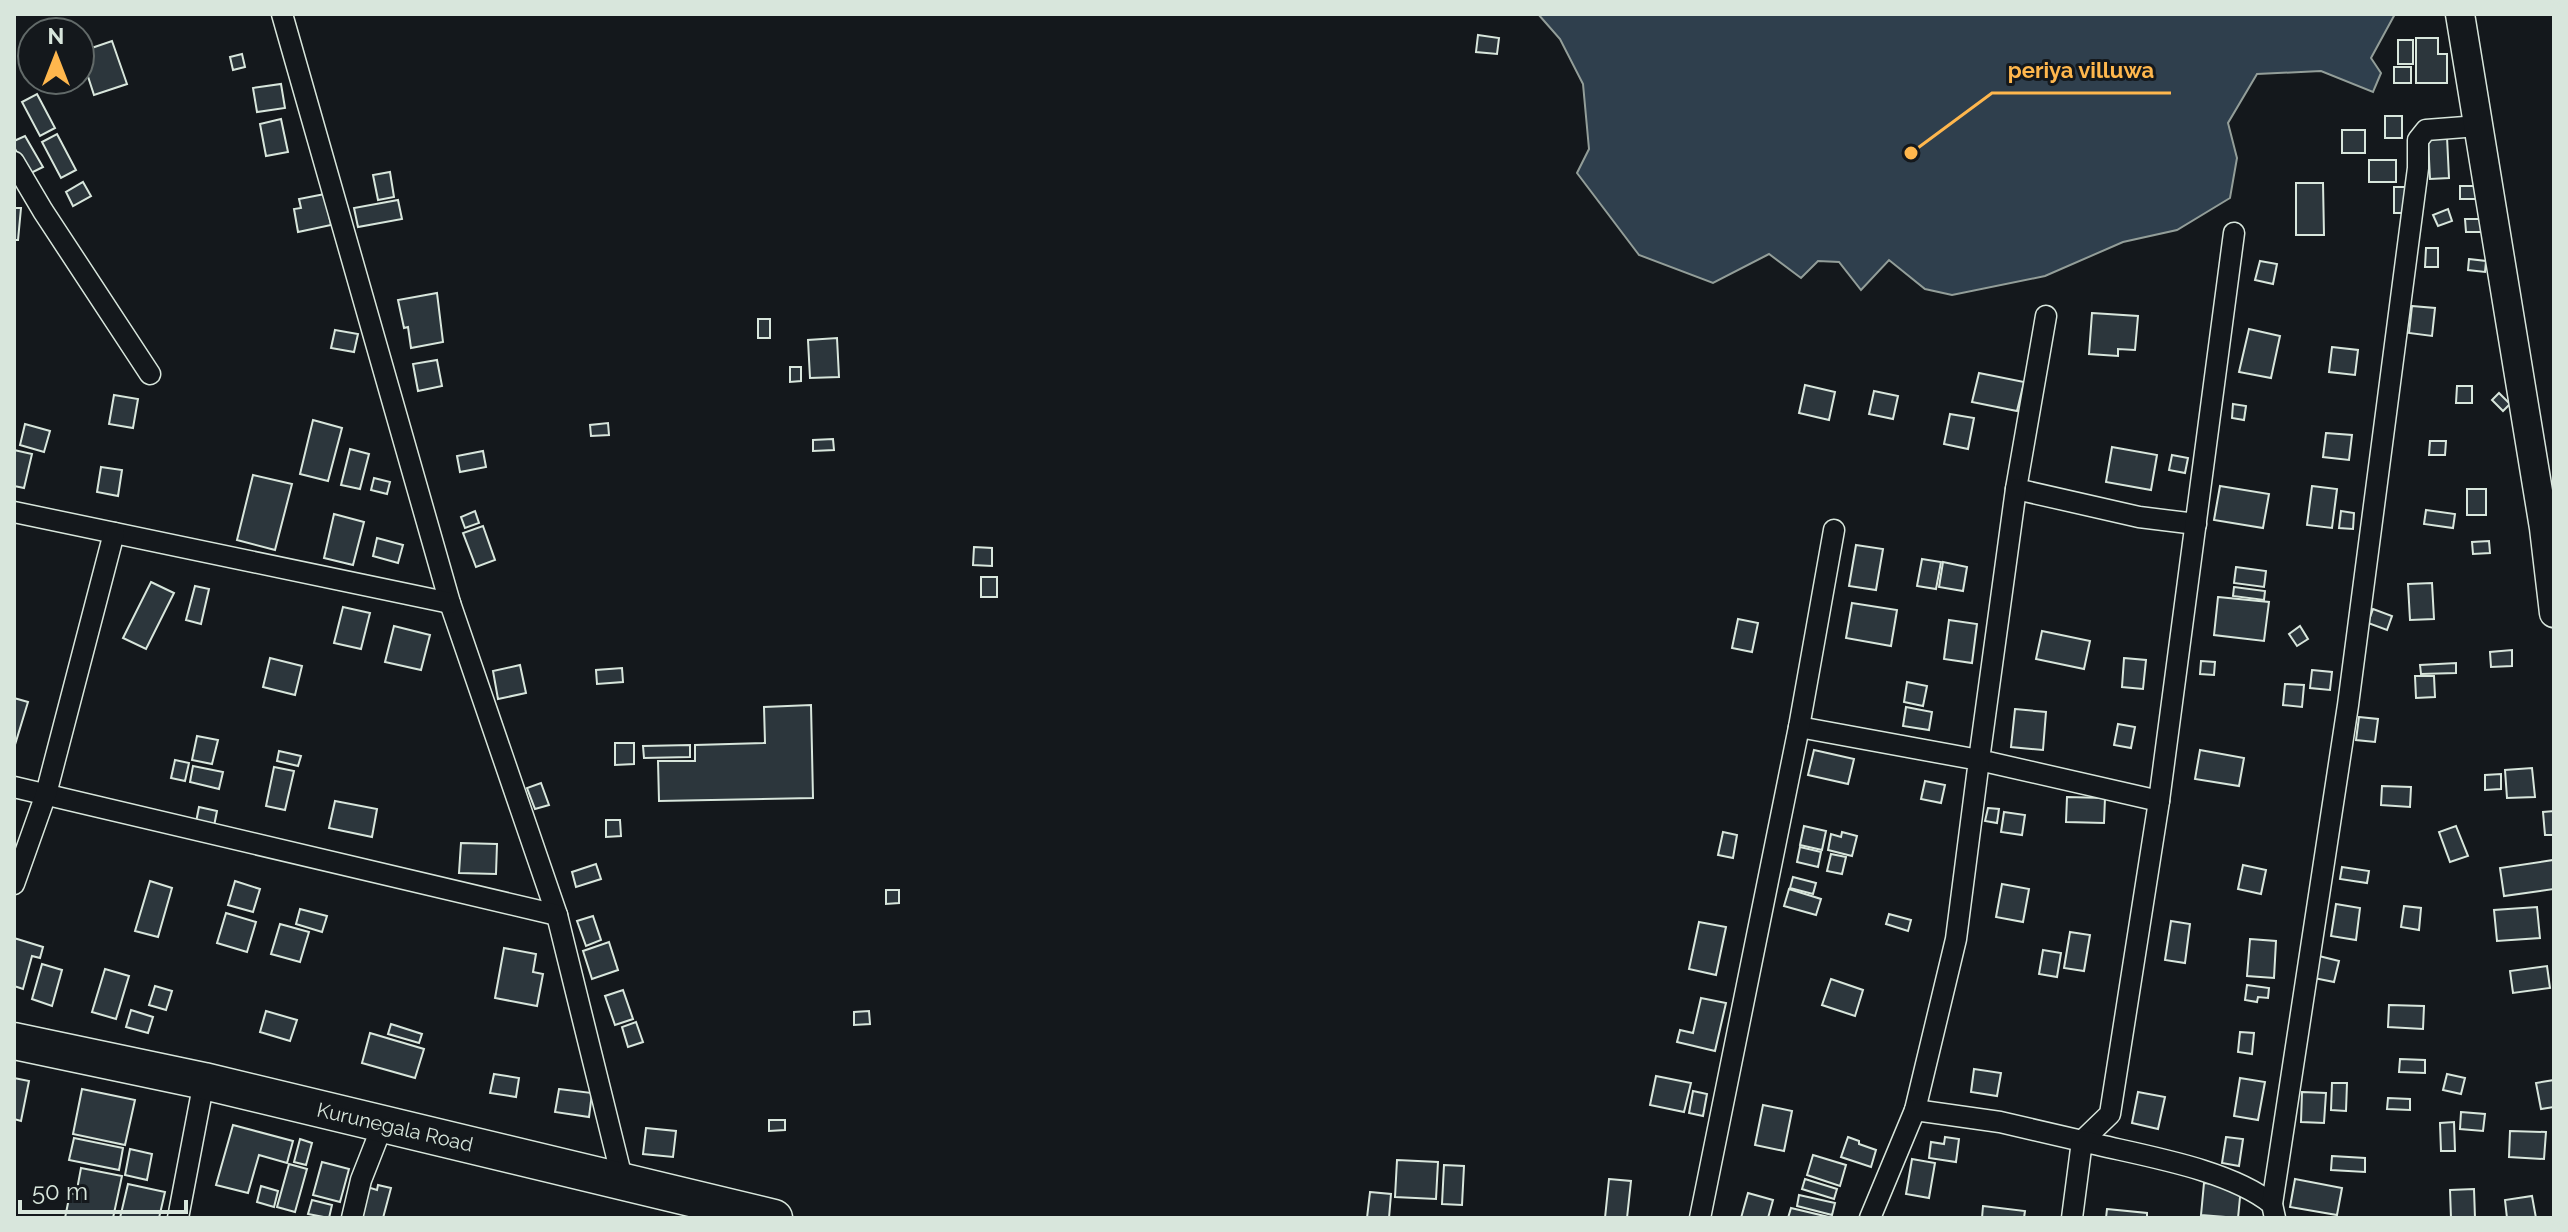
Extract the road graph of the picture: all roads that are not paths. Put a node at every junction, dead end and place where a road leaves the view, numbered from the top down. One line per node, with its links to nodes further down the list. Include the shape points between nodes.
1 (282, 14): 14 (street)
2 (2460, 14): 3 (street)
3 (2478, 126): 11 (street); 29 (street, via 2426,130 2418,140 2348,705)
4 (14, 162): 7 (street)
5 (2234, 233): 10 (street)
6 (2046, 316): 8 (street)
7 (150, 374)
8 (2016, 489): 10 (street, via 2139,517); 17 (street)
9 (14, 512): 13 (street)
10 (2196, 524): 20 (street)
11 (2549, 528): 15 (street)
12 (1834, 530): 16 (street)
13 (114, 533): 14 (street); 19 (street)
14 (450, 603): 22 (street)
15 (2554, 613)
16 (1799, 727): 17 (street); 33 (street)
17 (1979, 760): 20 (street); 25 (street, via 1956,939)
18 (14, 787): 19 (street)
19 (46, 794): 21 (street); 22 (street)
20 (2159, 801): 27 (street, via 2110,1114)
21 (14, 884)
22 (557, 915): 28 (street)
23 (14, 1041): 24 (highway, Kurunegala Road)
24 (204, 1081): 26 (highway, Kurunegala Road); 30 (street)
25 (1915, 1110): 27 (street); 34 (street)
26 (383, 1124): 28 (highway, Kurunegala Road); 31 (street)
27 (2082, 1141): 29 (street, via 2202,1171 2256,1191); 35 (street)
28 (623, 1182): 32 (highway, Kurunegala Road)
29 (2274, 1211)
30 (178, 1218)
31 (352, 1218)
32 (774, 1218)
33 (1700, 1218)
34 (1870, 1218)
35 (2072, 1218)

